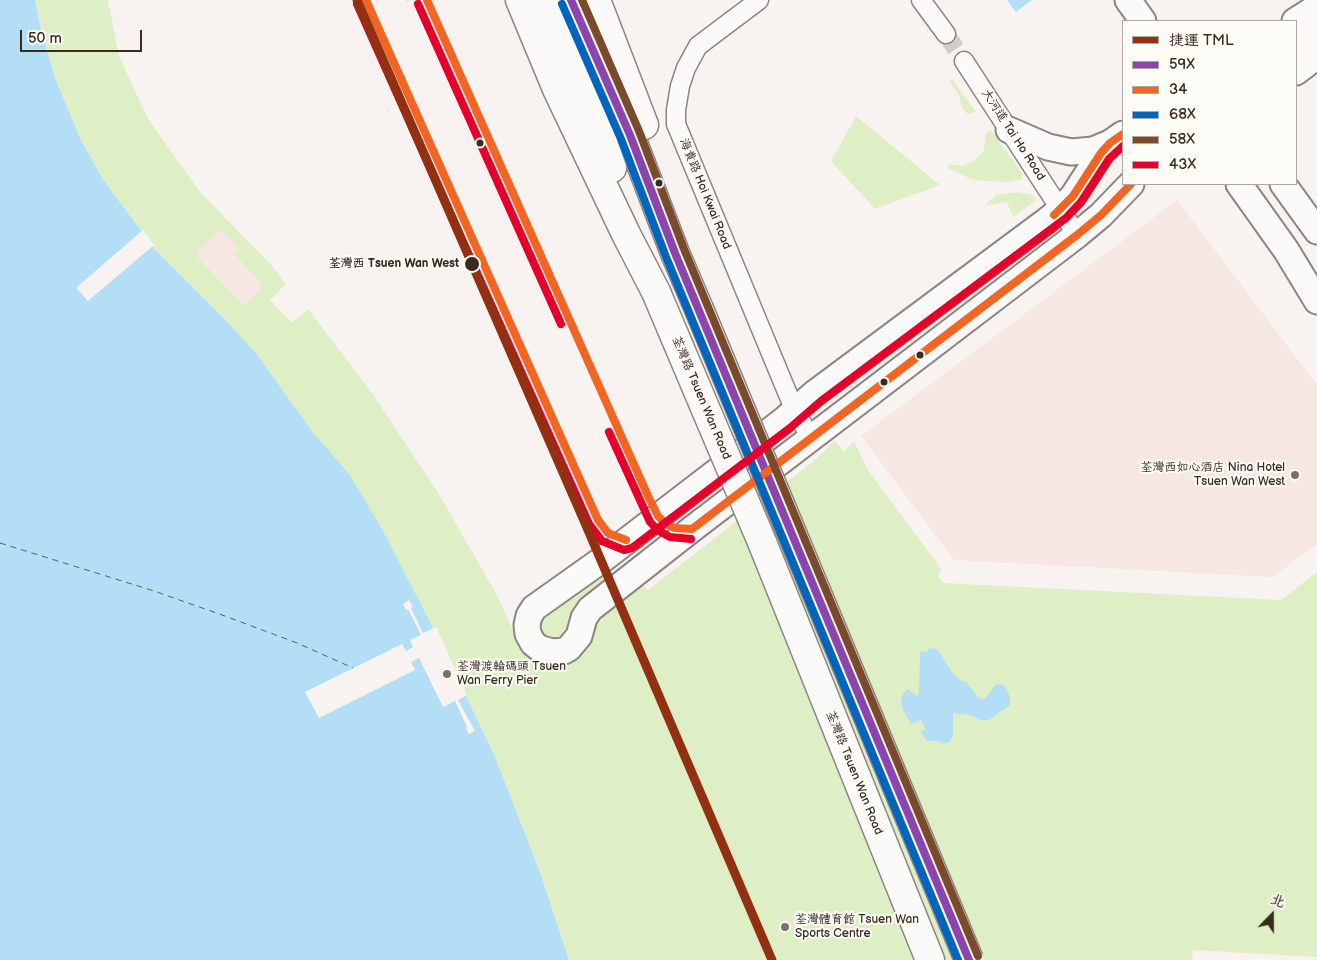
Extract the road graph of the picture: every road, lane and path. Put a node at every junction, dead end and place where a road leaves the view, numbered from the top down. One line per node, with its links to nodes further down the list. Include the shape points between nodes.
1 (520, 0): 23 (highway, via 557,89)
2 (546, 0): 23 (highway, 荃灣路 Tsuen Wan Road, via 579,76)
3 (571, 0): 25 (highway, via 630,135)
4 (596, 0): 25 (highway, via 647,133 684,245)
5 (759, 0): 26 (street, 海貴路 Hoi Kwai Road, via 698,46 680,86 676,124)
6 (921, 0): 9 (street)
7 (1317, 7): 8 (street)
8 (1297, 20)
9 (946, 34)
10 (1317, 34): 11 (street)
11 (1297, 48)
12 (1317, 56): 14 (street)
13 (964, 61): 15 (street, 大河道 Tai Ho Road)
14 (1297, 71)
15 (1010, 130): 16 (street, via 1071,152 1093,150); 20 (street, 大河道 Tai Ho Road)
16 (1117, 139): 20 (street, via 1091,167)
17 (1130, 185): 22 (street)
18 (1240, 185): 24 (street)
19 (1284, 185): 21 (street)
20 (1060, 210): 22 (street, 大河道 Tai Ho Road); 26 (street)
21 (1317, 231)
22 (1077, 235): 27 (street)
23 (656, 292): 28 (highway, 荃灣路 Tsuen Wan Road, bridge, via 765,551)
24 (1317, 301)
25 (699, 309): 29 (highway, bridge)
26 (795, 411): 27 (street, 海貴路 Hoi Kwai Road); 27 (street, via 534,608 527,625 533,643 552,652 569,648 590,609)
27 (811, 438)
28 (930, 960)
29 (969, 960)

